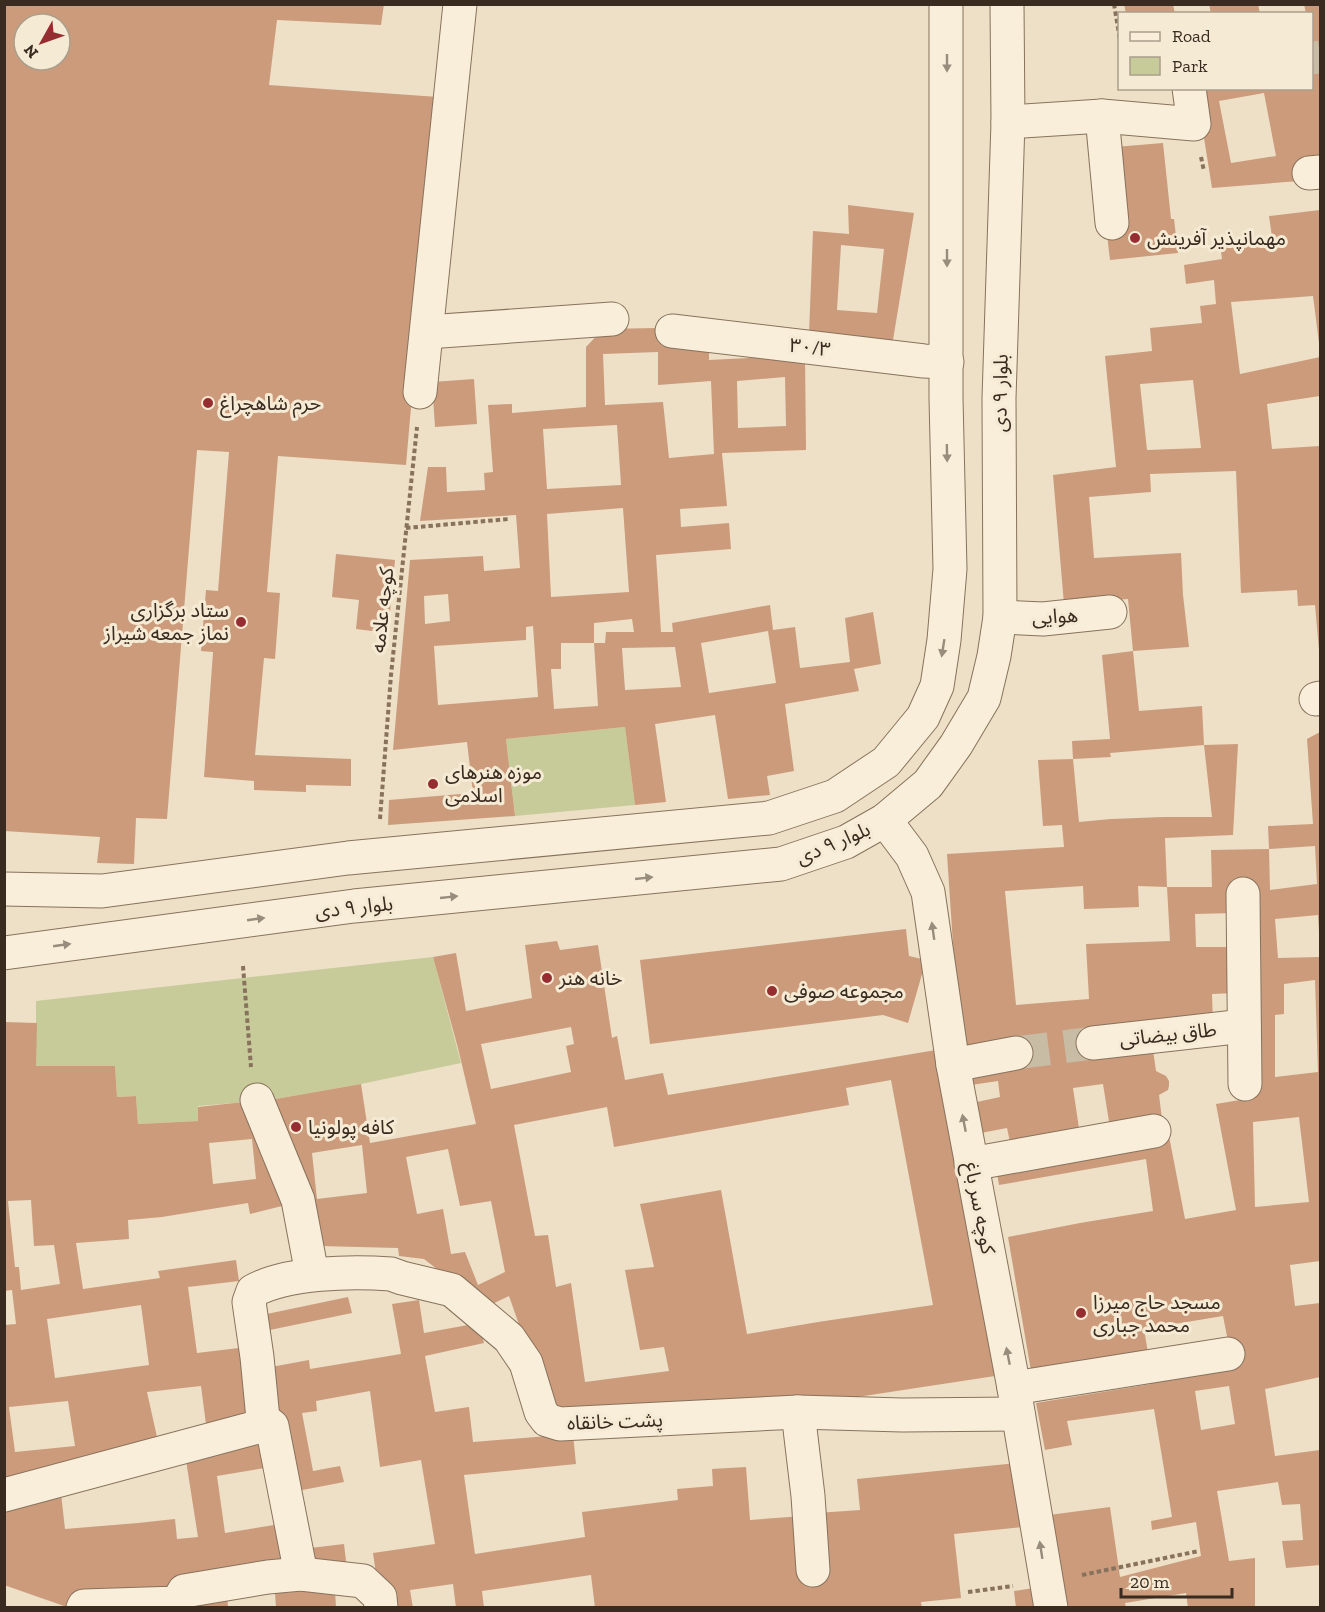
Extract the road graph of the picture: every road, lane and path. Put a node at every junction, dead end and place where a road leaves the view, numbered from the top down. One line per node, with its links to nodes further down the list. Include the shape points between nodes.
1 (460, 4): 12 (street)
2 (946, 4): 13 (street, one-way to 13)
3 (1007, 4): 8 (street, بلوار ۹ دی)
4 (1114, 4): 5 (path)
5 (1118, 33)
6 (1189, 90): 7 (street, via 1194,124)
7 (1102, 116): 8 (street); 9 (street)
8 (1008, 122): 18 (street, بلوار ۹ دی, via 999,398)
9 (1112, 223)
10 (612, 319): 12 (street)
11 (672, 331): 13 (street, ۳۰/۳)
12 (427, 332): 14 (street)
13 (947, 362): 21 (street, one-way to 21, via 950,569 937,686 923,717 886,762 835,796 769,818 348,858 102,891)
14 (420, 392): 16 (path, کوچه علامه)
15 (509, 519): 16 (path)
16 (406, 528): 20 (path, کوچه علامه)
17 (1110, 612): 18 (street, هوایی, via 1043,619)
18 (1000, 617): 19 (street, بلوار ۹ دی, via 984,698 928,784)
19 (885, 820): 23 (street, بلوار ۹ دی, one-way to 19, via 354,906 781,864 846,842); 28 (street, کوچه سر باغ, one-way to 19, via 928,892 912,856)
20 (380, 821)
21 (4, 890)
22 (1243, 894): 25 (street)
23 (4, 953)
24 (243, 966): 30 (path)
25 (1244, 1026): 26 (street, طاق بیضاتی); 29 (street)
26 (1093, 1043)
27 (1016, 1053): 28 (street)
28 (953, 1065): 32 (street, کوچه سر باغ, one-way to 28)
29 (1245, 1084)
30 (254, 1088): 33 (street, via 298,1200)
31 (1154, 1131): 32 (street)
32 (971, 1164): 35 (street, کوچه سر باغ, one-way to 32)
33 (312, 1274): 36 (street, پشت خانقاه, via 391,1274 452,1290 509,1338 526,1363 541,1412 547,1420 561,1424); 37 (street, پشت خانقاه, via 262,1286 253,1291 249,1302)
34 (1227, 1354): 35 (street, پشت خانقاه)
35 (1016, 1401): 36 (street, پشت خانقاه, via 902,1415); 43 (street, کوچه سر باغ, one-way to 35)
36 (798, 1412): 39 (street)
37 (263, 1419): 38 (street, via 254,1428); 40 (street, via 272,1426)
38 (4, 1495)
39 (813, 1570)
40 (301, 1574): 41 (street, via 184,1591 177,1603); 42 (street, via 363,1581 380,1597)
41 (83, 1608)
42 (381, 1608)
43 (1051, 1608)

